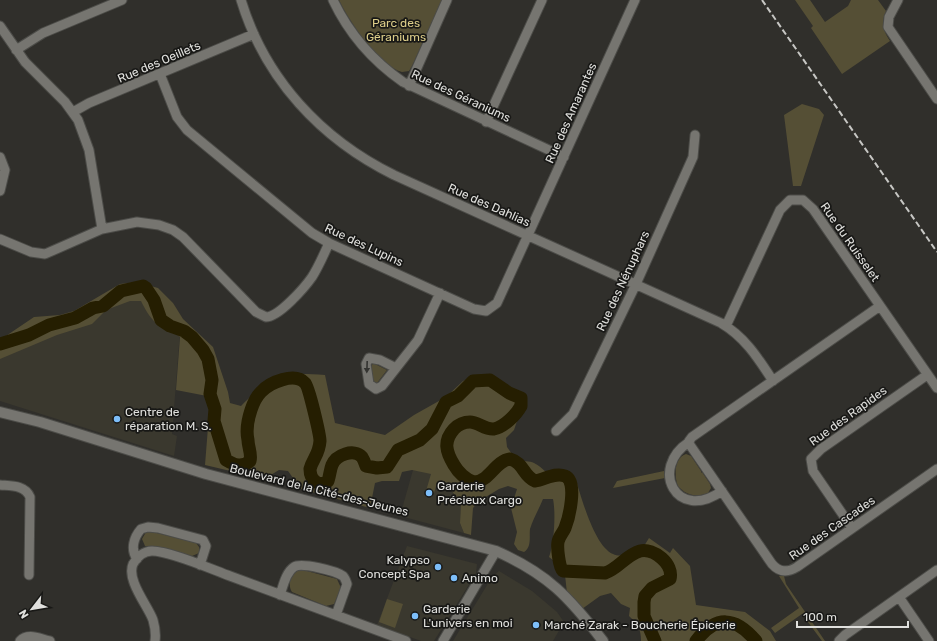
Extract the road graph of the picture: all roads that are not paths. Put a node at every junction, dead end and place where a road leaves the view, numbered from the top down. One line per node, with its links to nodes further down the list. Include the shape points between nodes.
1 (122, 0): 10 (street, via 43,33)
2 (241, 0): 9 (street, Rue des Dahlias)
3 (333, 0): 12 (street, Rue des Géraniums, via 347,26 365,49)
4 (448, 0): 12 (street)
5 (542, 0): 16 (street)
6 (635, 0): 19 (street, Rue des Amarantes)
7 (898, 0): 13 (street, via 889,17 888,27)
8 (0, 26): 10 (street)
9 (254, 34): 11 (street, Rue des Oeillets); 22 (street, Rue des Dahlias, via 275,74 295,100 313,120 350,150 394,175)
10 (16, 50): 15 (street)
11 (160, 74): 15 (street, Rue des Oeillets); 24 (street, Rue des Lupins, via 178,117 187,130 307,229)
12 (409, 86): 16 (street, Rue des Géraniums)
13 (934, 88): 14 (street)
14 (937, 99)
15 (73, 112): 21 (street, via 88,144)
16 (486, 122): 19 (street, Rue des Géraniums)
17 (695, 135): 25 (street, Rue des Nénuphars, via 693,157)
18 (0, 157): 20 (street, via 5,170)
19 (564, 157): 22 (street, Rue des Amarantes)
20 (0, 191)
21 (102, 229): 23 (street, via 45,254 31,252); 24 (street, via 144,222 177,232 212,264 256,312 266,317 277,314 310,280)
22 (528, 235): 25 (street, Rue des Dahlias); 26 (street, Rue des Lupins, via 497,303 492,308 479,311)
23 (0, 239)
24 (329, 243): 26 (street, Rue des Lupins)
25 (636, 284): 28 (street, Rue des Dahlias); 34 (street, Rue des Nénuphars, via 573,414)
26 (440, 293): 29 (street, via 418,340)
27 (880, 306): 28 (street, Rue du Ruisselet, via 808,203 793,199 780,210); 30 (street, Rue du Ruisselet); 31 (street)
28 (726, 326): 31 (street, Rue des Dahlias, via 745,341)
29 (396, 368)
30 (927, 375): 32 (street, Rue du Ruisselet); 39 (street, Rue des Rapides, via 821,449 811,459 814,474)
31 (773, 381): 35 (street, via 692,436)
32 (937, 388)
33 (0, 412): 40 (main road, Boulevard de la Cité-des-Jeunes, via 206,474)
34 (556, 431)
35 (689, 442): 38 (street, Rue des Cascades); 38 (street, via 678,452 670,468 670,478 675,490 686,500 696,502)
36 (937, 469): 39 (street, Rue des Cascades)
37 (0, 485): 44 (street, via 21,488 30,497)
38 (722, 491): 39 (street, Rue des Cascades, via 772,564 780,570 794,569)
39 (852, 528)
40 (496, 550): 52 (street); 53 (main road, Boulevard de la Cité-des-Jeunes, via 529,568 560,590)
41 (137, 559): 42 (street, via 146,552 156,552); 42 (street, via 133,551 135,538 141,529 153,527 203,540 206,546); 50 (street, via 132,569 133,578 153,619)
42 (200, 565): 45 (street)
43 (937, 570): 46 (street)
44 (29, 575)
45 (280, 594): 47 (street); 47 (street, via 290,572 298,565 339,574 347,584)
46 (899, 597): 54 (street); 55 (street)
47 (336, 615): 51 (street)
48 (20, 641): 49 (street, via 29,636)
49 (50, 641)
50 (156, 641)
51 (406, 641)
52 (443, 641)
53 (603, 641)
54 (839, 641)
55 (929, 641)

